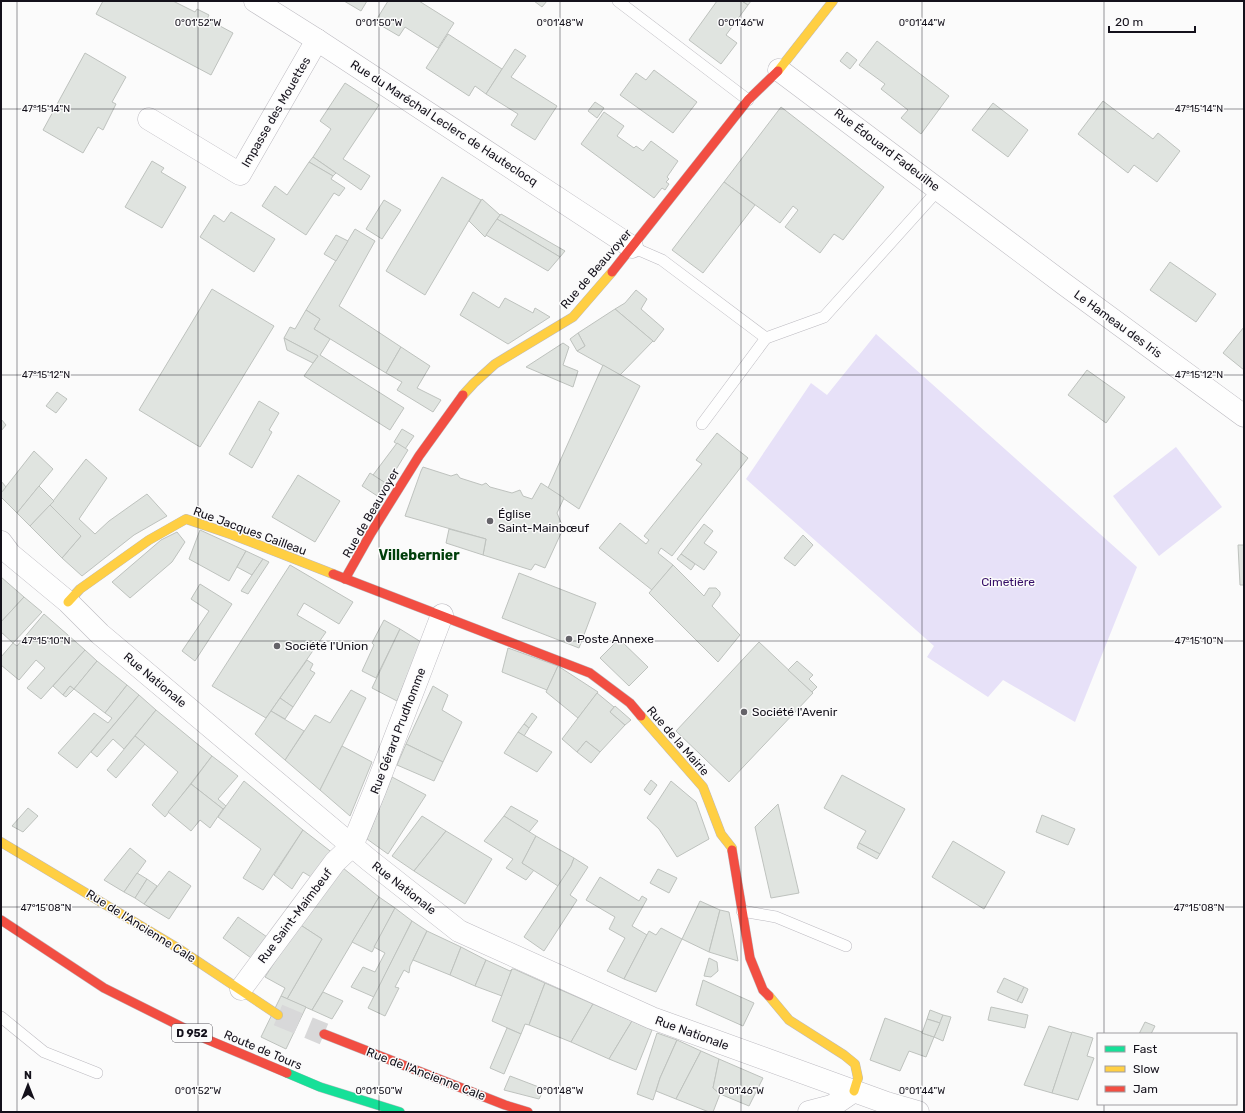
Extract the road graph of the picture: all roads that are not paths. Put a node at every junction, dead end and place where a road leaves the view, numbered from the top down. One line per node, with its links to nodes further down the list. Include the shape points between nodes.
1 (255, 1): 4 (street, Rue du Maréchal Leclerc de Hauteclocq)
2 (618, 1): 6 (lane)
3 (833, 1): 5 (street, Rue de Beauvoyer)
4 (317, 40): 7 (street, Impasse des Mouettes, via 240,174); 10 (street, Rue du Maréchal Leclerc de Hauteclocq)
5 (779, 70): 6 (street, Rue de Beauvoyer); 8 (street, Rue Édouard Fadeuilhe)
6 (748, 100): 10 (street, Rue de Beauvoyer)
7 (149, 119)
8 (939, 189): 9 (street, Rue Édouard Fadeuilhe); 11 (lane, via 824,317)
9 (994, 230): 12 (street, Le Hameau des Iris)
10 (632, 247): 11 (lane, via 662,260); 15 (street, Rue de Beauvoyer, via 574,317 495,364 463,395 418,456)
11 (766, 338): 13 (lane)
12 (1244, 416)
13 (702, 424)
14 (1, 542): 16 (street, Rue Nationale, via 10,554)
15 (346, 579): 16 (street, Rue Jacques Cailleau, via 186,519 149,540 80,589); 17 (street, Rue Jacques Cailleau)
16 (68, 602): 19 (street, Rue Nationale, via 100,634)
17 (442, 615): 19 (street, Rue Gérard Prudhomme); 20 (street, Rue de la Mairie, via 590,672 630,703 703,788 720,834 732,848)
18 (1, 842): 23 (street, Rue de l'Ancienne Cale, via 112,907)
19 (352, 846): 23 (street, Rue Saint-Maimbeuf, via 335,862); 28 (street, Rue Nationale, via 459,931 652,1018)
20 (742, 911): 22 (lane, via 776,917); 28 (street, Rue de la Mairie, via 750,958 763,990 789,1020 855,1064 858,1078)
21 (1, 920): 30 (street, Route de Tours / D 952, via 104,988 206,1039 320,1087)
22 (846, 946)
23 (241, 989): 24 (street, Rue de l'Ancienne Cale)
24 (278, 1014)
25 (1, 1017): 27 (lane, via 44,1052)
26 (324, 1034): 31 (street, Rue de l'Ancienne Cale)
27 (97, 1073)
28 (854, 1091): 29 (street, Rue Nationale); 32 (street, via 832,1106)
29 (887, 1108): 33 (street, Rue Nationale)
30 (400, 1112)
31 (528, 1112)
32 (809, 1112)
33 (918, 1112)

